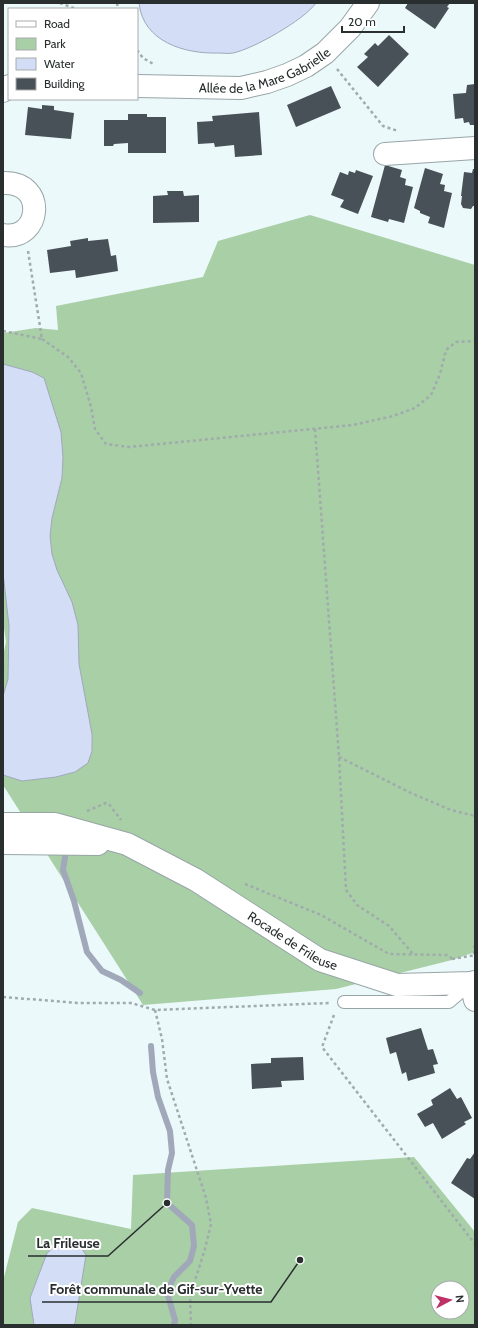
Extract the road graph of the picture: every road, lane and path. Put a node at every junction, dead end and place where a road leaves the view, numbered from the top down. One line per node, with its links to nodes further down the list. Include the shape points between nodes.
1 (60, 3): 3 (path)
2 (368, 3): 4 (street, Allée de la Mare Gabrielle, via 350,28)
3 (73, 8)
4 (325, 53): 5 (street, Allée de la Mare Gabrielle, via 286,75 242,88); 6 (path, via 383,126)
5 (138, 86)
6 (404, 132)
7 (475, 148): 8 (street)
8 (385, 154)
9 (3, 183): 10 (street, via 12,182 20,185 28,191 35,207 30,224)
10 (13, 233): 12 (path, via 27,246)
11 (3, 330): 12 (path)
12 (42, 339): 14 (path, via 68,357 81,373 95,429 106,444 129,447)
13 (475, 341): 14 (path, via 456,342 446,350 431,395 415,408 353,425)
14 (315, 428): 15 (path)
15 (339, 757): 16 (path, via 411,793 451,810); 21 (path, via 346,890 357,905 389,926)
16 (475, 816)
17 (3, 824): 19 (street, Rocade de Frileuse, via 55,824)
18 (3, 843): 19 (street, Rocade de Frileuse)
19 (127, 844): 24 (street, Rocade de Frileuse, via 196,880 320,960 397,985)
20 (475, 942): 22 (path)
21 (413, 954)
22 (474, 954): 23 (path)
23 (452, 958)
24 (474, 988): 26 (lane, via 449,1002)
25 (3, 996): 27 (path, via 79,1003 131,1003)
26 (344, 1002): 27 (path); 28 (path, via 335,1014 322,1047)
27 (155, 1010): 29 (path, via 167,1079 206,1198 211,1224 190,1296)
28 (475, 1244)
29 (191, 1325)

